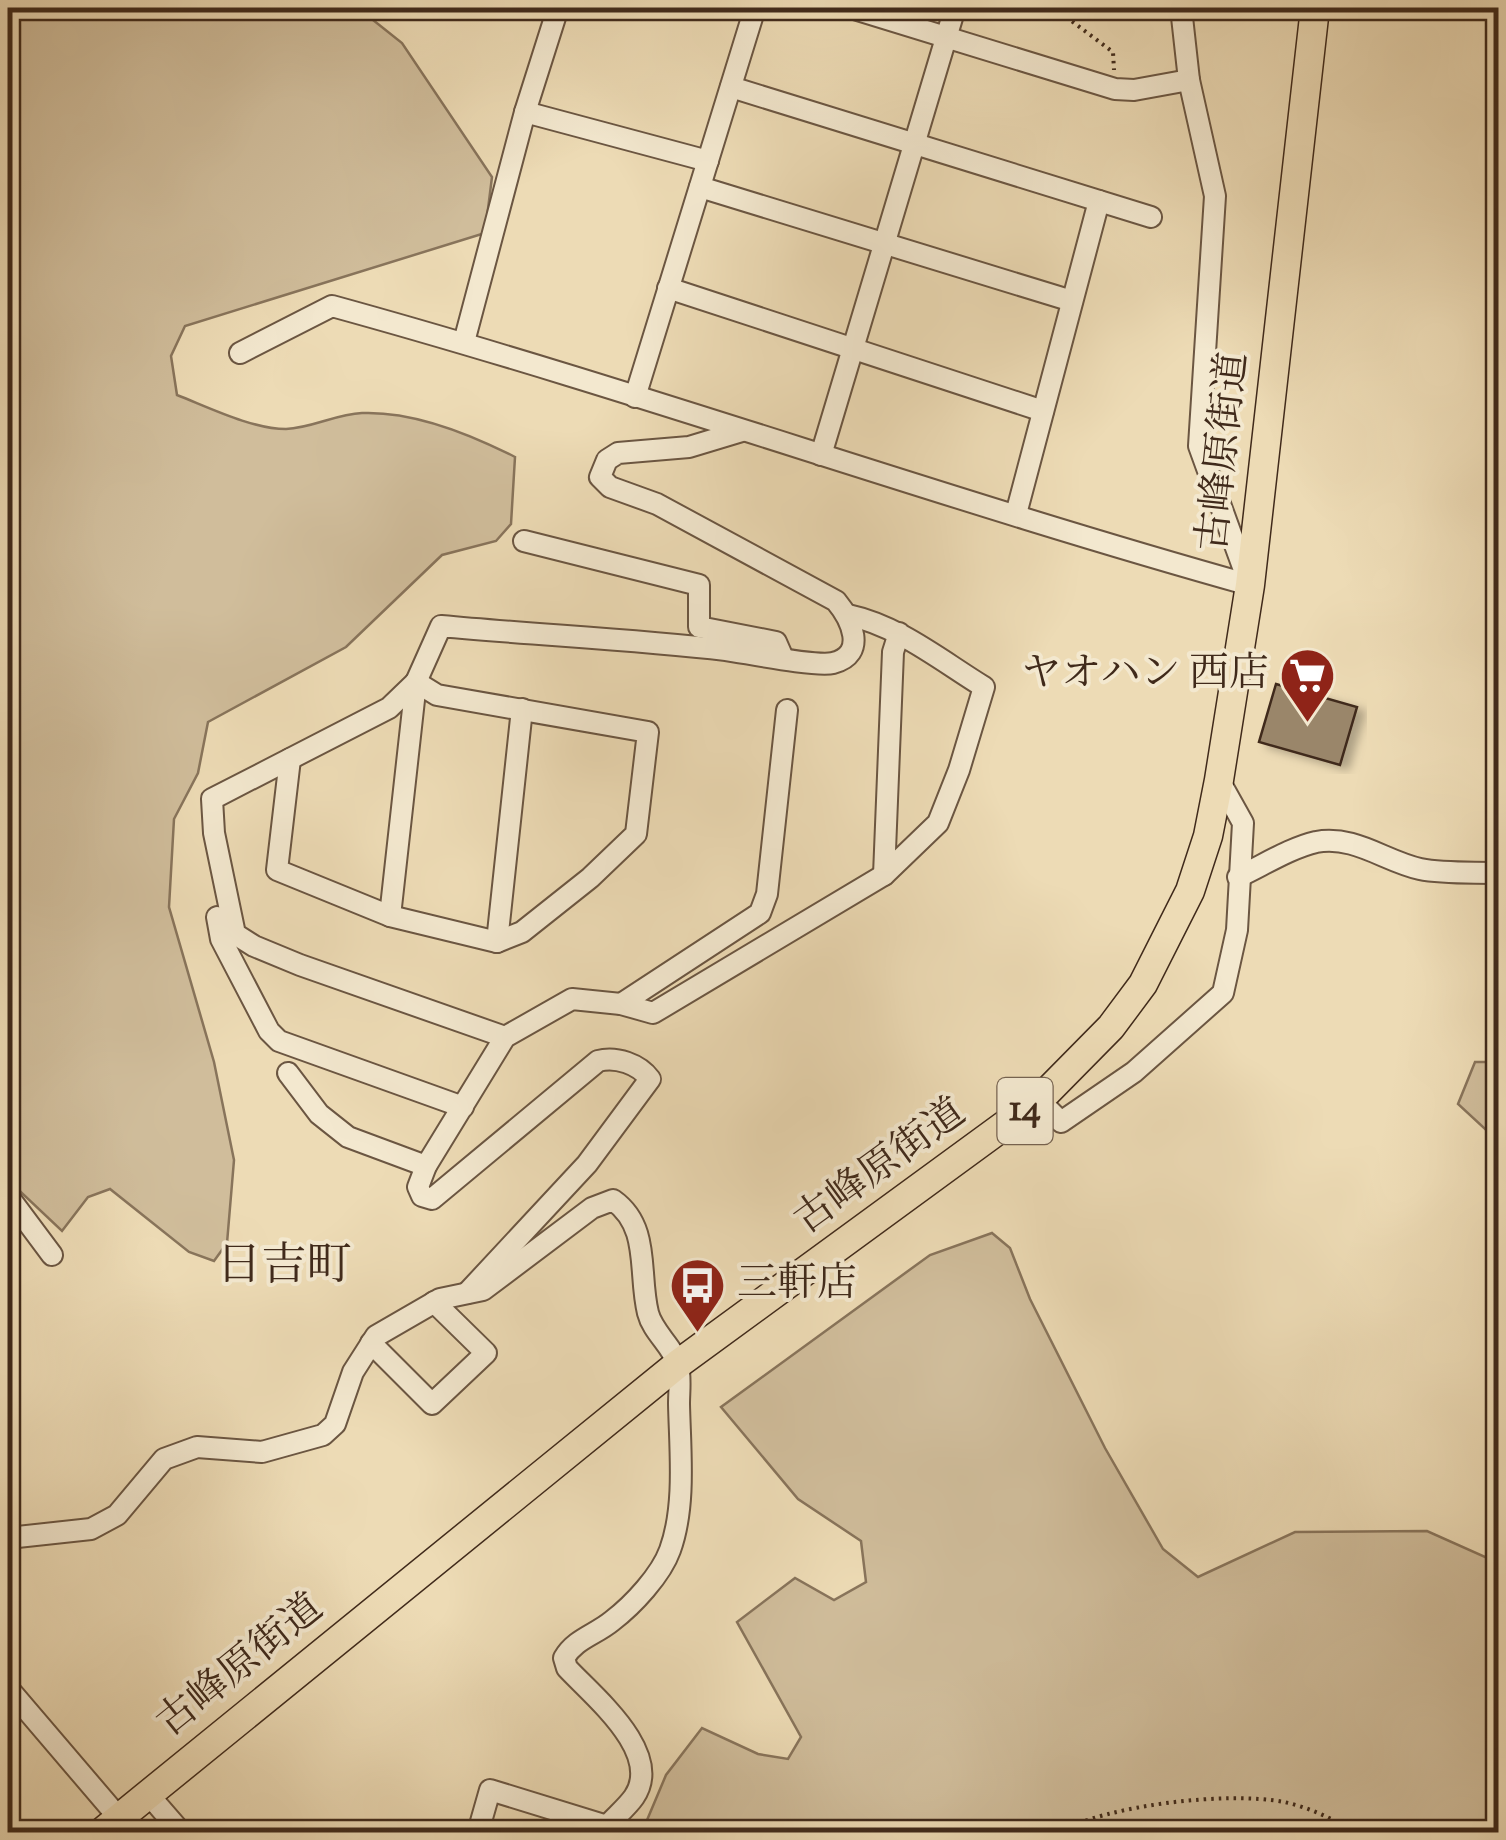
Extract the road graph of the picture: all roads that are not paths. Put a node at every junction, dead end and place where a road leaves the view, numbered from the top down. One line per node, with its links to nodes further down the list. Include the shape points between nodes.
1 (558, 8): 10 (street)
2 (755, 8): 9 (street)
3 (850, 8): 7 (street)
4 (956, 8): 7 (street)
5 (1181, 8): 8 (street)
6 (1314, 8): 28 (main road, 古峰原街道 / 14)
7 (946, 37): 8 (street, via 1115,89); 11 (street)
8 (1189, 80): 28 (street, via 1215,196 1199,446)
9 (730, 87): 11 (street); 12 (street)
10 (525, 112): 12 (street); 19 (street)
11 (914, 144): 14 (street); 16 (street)
12 (708, 160): 13 (street)
13 (700, 187): 16 (street); 17 (street)
14 (1099, 201): 15 (street); 18 (street)
15 (1151, 217)
16 (884, 243): 18 (street); 20 (street)
17 (668, 288): 20 (street); 22 (street)
18 (1072, 301): 23 (street)
19 (464, 342): 21 (street, via 332,306); 22 (street)
20 (853, 348): 23 (street); 25 (street)
21 (240, 353)
22 (634, 396): 24 (street)
23 (1043, 411): 26 (street)
24 (742, 431): 25 (street); 29 (street, via 689,447 618,453 600,476 610,487 657,504 836,601)
25 (821, 455): 26 (street)
26 (1016, 514): 28 (street)
27 (524, 541): 31 (street, via 699,585 699,627 776,642)
28 (1250, 585): 36 (main road, 古峰原街道 / 14)
29 (848, 615): 30 (street); 31 (street, via 855,633 849,651 835,662)
30 (899, 634): 39 (street); 39 (street, via 984,687 938,823)
31 (784, 658): 32 (street, via 441,626)
32 (416, 682): 33 (street, via 437,695); 35 (street, via 389,708); 41 (street)
33 (522, 709): 42 (street); 42 (street, via 648,732 636,834 522,932)
34 (786, 710): 43 (street, via 760,913)
35 (290, 759): 37 (street, via 212,799); 41 (street, via 277,870)
36 (1219, 780): 40 (street, via 1243,822); 46 (main road, 古峰原街道 / 14, via 1190,891 1143,984)
37 (216, 843): 44 (street, via 234,934 300,966); 47 (street, via 207,865 221,938 268,1031 279,1041)
38 (1498, 873): 40 (street, via 1424,870 1332,841)
39 (884, 875): 43 (street, via 653,1013)
40 (1238, 877): 46 (street, via 1236,930 1222,993 1134,1072 1060,1122)
41 (390, 916): 42 (street)
42 (497, 942)
43 (620, 1004): 44 (street, via 572,1000)
44 (505, 1038): 47 (street)
45 (288, 1072): 48 (street, via 318,1114 348,1137)
46 (1040, 1100): 54 (main road, 古峰原街道 / 14)
47 (462, 1107): 48 (street)
48 (426, 1166): 51 (street, via 418,1187 432,1199 598,1060 613,1057 650,1079 586,1164)
49 (8, 1196): 50 (street)
50 (52, 1255)
51 (467, 1294): 52 (street); 54 (street, via 483,1290 592,1208 613,1200 640,1236 647,1310)
52 (434, 1302): 53 (street); 53 (street, via 486,1353 432,1404)
53 (371, 1344): 55 (street, via 353,1372 336,1424 323,1436 262,1452 197,1447 164,1459 117,1516 91,1530)
54 (678, 1364): 57 (main road, 古峰原街道 / 14); 59 (street, via 680,1461 670,1552 612,1622 571,1646 564,1658 617,1720 644,1769 636,1794)
55 (8, 1538)
56 (8, 1688): 58 (street)
57 (148, 1794): 58 (main road, 古峰原街道 / 14); 60 (street)
58 (111, 1825)
59 (607, 1829): 61 (street, via 490,1790)
60 (181, 1832)
61 (478, 1832)

